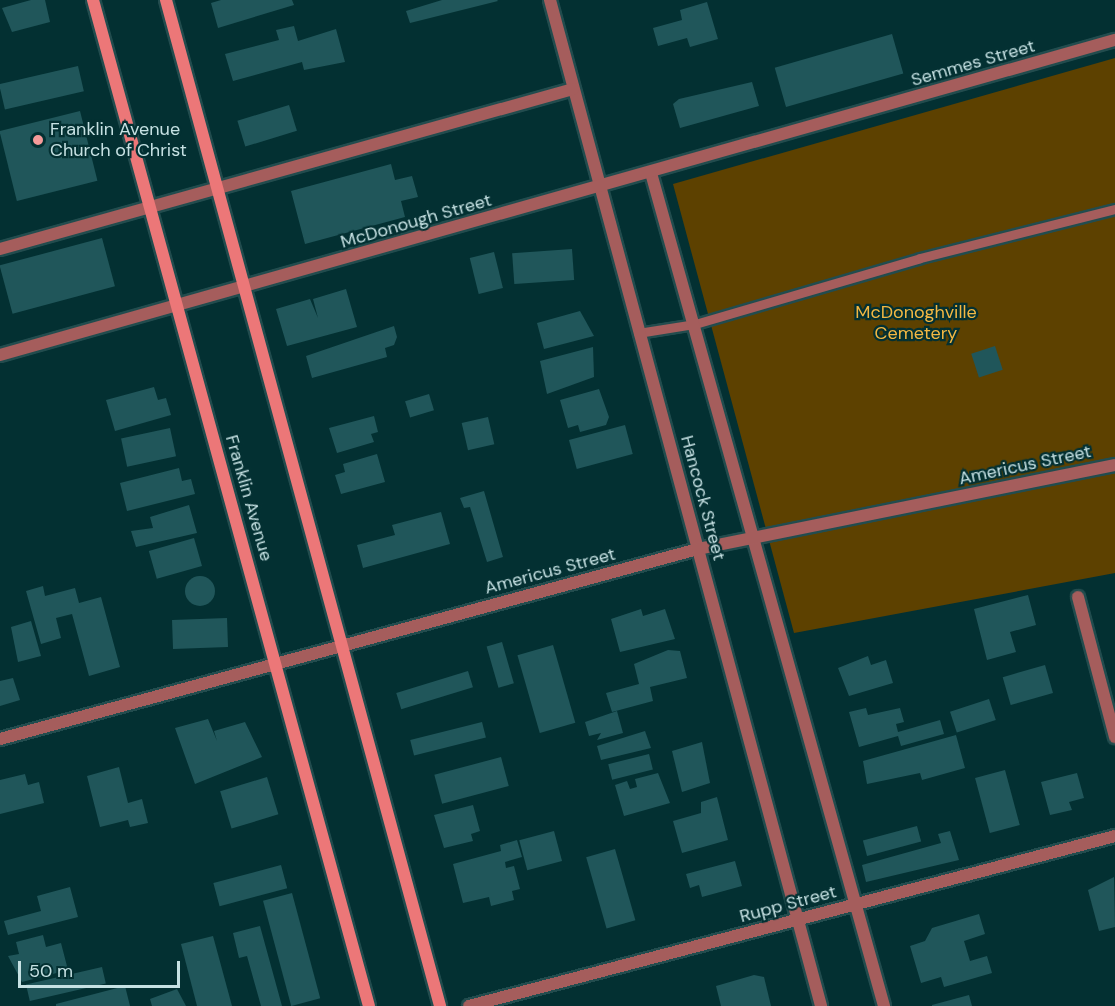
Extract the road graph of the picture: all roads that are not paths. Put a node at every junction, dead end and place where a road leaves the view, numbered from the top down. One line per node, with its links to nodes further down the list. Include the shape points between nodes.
1 (93, 0): 10 (main road, Franklin Avenue)
2 (166, 0): 9 (main road)
3 (550, 0): 5 (street, Hancock Street)
4 (1115, 40): 6 (street, Semmes Street)
5 (573, 89): 8 (street, Hancock Street); 9 (street)
6 (841, 121): 7 (street, McDonough Street)
7 (651, 172): 8 (street, McDonough Street); 15 (street)
8 (600, 186): 13 (street, McDonough Street); 16 (street, Hancock Street)
9 (217, 188): 10 (street); 13 (main road)
10 (151, 207): 12 (street); 14 (main road, Franklin Avenue)
11 (1115, 209): 15 (lane, via 920,258)
12 (0, 249)
13 (243, 289): 14 (street, McDonough Street); 22 (main road)
14 (177, 308): 17 (street, McDonough Street); 23 (main road, Franklin Avenue)
15 (695, 324): 16 (lane); 19 (street)
16 (638, 333): 20 (street, Hancock Street)
17 (0, 355)
18 (1115, 465): 19 (street, Americus Street)
19 (755, 540): 20 (street, Americus Street); 27 (street)
20 (698, 549): 22 (street, Americus Street); 28 (street, Hancock Street)
21 (1078, 597): 24 (street)
22 (345, 647): 23 (street, Americus Street); 30 (main road)
23 (278, 664): 25 (street, Americus Street); 29 (main road, Franklin Avenue)
24 (1115, 737)
25 (0, 739)
26 (1115, 836): 27 (street, Rupp Street)
27 (856, 904): 28 (street, Rupp Street); 33 (street)
28 (796, 920): 31 (street, Rupp Street); 32 (street, Hancock Street)
29 (369, 1006)
30 (440, 1006)
31 (469, 1006)
32 (821, 1006)
33 (884, 1006)

